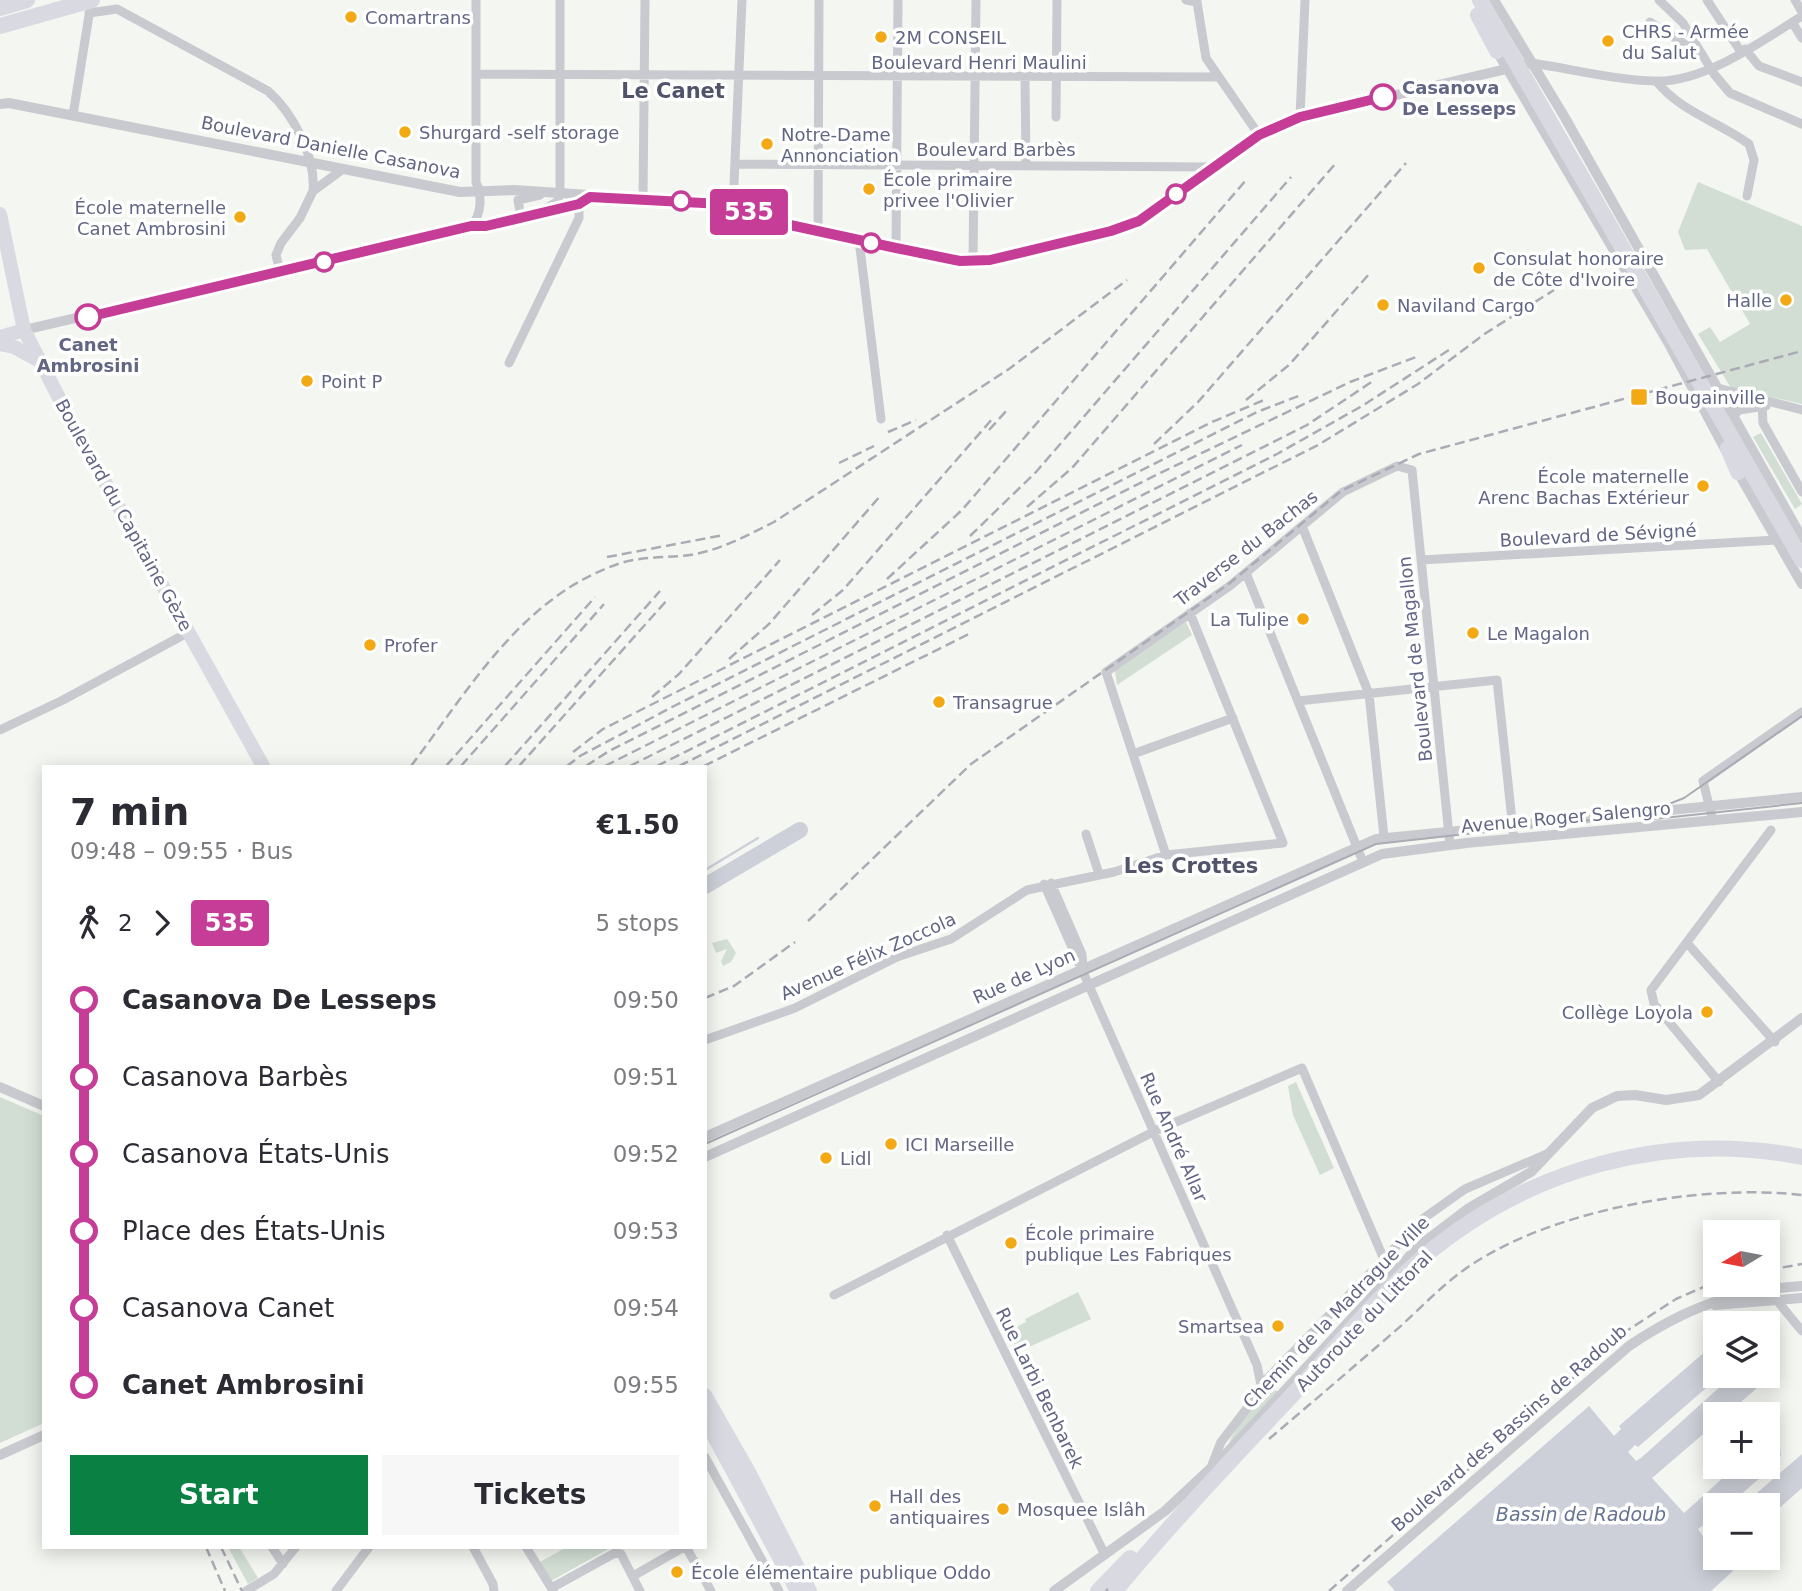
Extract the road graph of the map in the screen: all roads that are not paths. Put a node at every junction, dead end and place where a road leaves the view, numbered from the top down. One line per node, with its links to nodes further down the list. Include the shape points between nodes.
1 (27, 0): 19 (highway)
2 (476, 0): 31 (street)
3 (560, 0): 32 (street)
4 (645, 0): 33 (street)
5 (742, 0): 34 (street)
6 (820, 0): 35 (street)
7 (898, 0): 36 (street)
8 (976, 0): 37 (street)
9 (1057, 0): 40 (street)
10 (1186, 0): 16 (street)
11 (1305, 0): 48 (street)
12 (1494, 0): 28 (street)
13 (1659, 0): 27 (street, via 1683,23)
14 (1707, 0): 25 (street)
15 (1795, 0): 20 (street)
16 (1197, 1): 38 (street, via 1203,50)
17 (1477, 1): 26 (highway); 89 (highway, via 1492,19 1689,359)
18 (91, 4): 23 (highway); 46 (street); 52 (street, via 117,9 268,91 282,104)
19 (0, 8)
20 (1802, 14): 22 (street)
21 (1650, 22): 27 (street)
22 (1792, 22): 24 (street); 25 (street)
23 (0, 26)
24 (1802, 38)
25 (1743, 50): 30 (street); 42 (street, via 1759,66)
26 (1497, 51): 29 (street)
27 (1704, 56): 30 (street)
28 (1528, 64): 29 (street, Boulevard Danielle Casanova); 41 (street); 43 (street); 50 (street)
29 (1506, 69): 45 (street); 48 (street, Boulevard Danielle Casanova)
30 (1711, 69): 41 (street); 49 (street, via 1720,84 1740,100)
31 (477, 74): 32 (street, Boulevard Henri Maulini); 60 (street, via 476,182)
32 (560, 75): 33 (street, Boulevard Henri Maulini); 63 (street)
33 (646, 76): 34 (street, Boulevard Henri Maulini); 66 (street)
34 (739, 76): 35 (street, Boulevard Henri Maulini); 53 (street)
35 (819, 77): 36 (street, Boulevard Henri Maulini); 57 (street)
36 (898, 77): 37 (street, Boulevard Henri Maulini); 54 (street)
37 (975, 77): 39 (street, Boulevard Henri Maulini); 55 (street)
38 (1219, 77): 40 (street, Boulevard Henri Maulini); 51 (street)
39 (1025, 78): 40 (street, Boulevard Henri Maulini); 56 (street)
40 (1056, 78): 47 (street)
41 (1656, 82): 64 (street, via 1710,123 1749,144 1754,160)
42 (1802, 82)
43 (1546, 100): 45 (street); 50 (street)
44 (0, 104): 46 (street, Boulevard Danielle Casanova)
45 (1530, 110): 89 (street)
46 (73, 116): 52 (street, Boulevard Danielle Casanova)
47 (1056, 117)
48 (1300, 117): 51 (street, Boulevard Danielle Casanova)
49 (1802, 124)
50 (1571, 132): 83 (street)
51 (1259, 135): 58 (street, Boulevard Danielle Casanova)
52 (309, 162): 59 (street, Boulevard Danielle Casanova); 61 (street)
53 (735, 164): 57 (street, Boulevard Barbès); 68 (street)
54 (899, 165): 55 (street, Boulevard Barbès); 57 (street, Boulevard Barbès); 75 (street)
55 (974, 165): 56 (street, Boulevard Barbès); 76 (street)
56 (1026, 165): 58 (street, Boulevard Barbès)
57 (819, 166): 73 (street)
58 (1215, 167): 76 (street, Boulevard Danielle Casanova, via 1132,223)
59 (343, 169): 61 (street); 62 (street, Boulevard Danielle Casanova)
60 (480, 190): 62 (street, Boulevard Danielle Casanova); 63 (street, Boulevard Danielle Casanova); 69 (street)
61 (313, 191): 77 (street, via 278,249)
62 (460, 192): 69 (street)
63 (554, 194): 65 (street, Boulevard Danielle Casanova); 71 (street, via 557,202); 71 (street, via 519,200)
64 (1747, 196)
65 (590, 197): 66 (street, Boulevard Danielle Casanova); 67 (street)
66 (643, 199): 68 (street, Boulevard Danielle Casanova)
67 (579, 204): 71 (street); 82 (street, via 579,218)
68 (733, 207): 73 (street, Boulevard Danielle Casanova)
69 (479, 209): 72 (street)
70 (0, 214): 78 (main road, Boulevard du Capitaine Gèze)
71 (527, 216): 72 (street)
72 (471, 226): 77 (street)
73 (818, 232): 74 (street, Boulevard Danielle Casanova)
74 (859, 240): 75 (street, Boulevard Danielle Casanova); 87 (street)
75 (896, 248): 76 (street, Boulevard Danielle Casanova)
76 (973, 261)
77 (280, 272): 78 (street)
78 (24, 330): 79 (main road); 81 (main road, Boulevard du Capitaine Gèze)
79 (0, 337)
80 (0, 344): 81 (main road, via 14,346)
81 (40, 361): 100 (main road, Boulevard du Capitaine Gèze)
82 (509, 363)
83 (1718, 388): 85 (street); 86 (street)
84 (1762, 405): 85 (street); 86 (street, via 1739,410); 90 (street, via 1763,423)
85 (1802, 411)
86 (1733, 417): 92 (street)
87 (881, 419)
88 (1412, 470): 91 (street, Traverse du Bachas, via 1397,466 1343,492); 96 (street, Boulevard de Magallon)
89 (1745, 473): 94 (street); 95 (highway)
90 (1802, 492)
91 (1301, 526): 97 (street, Traverse du Bachas); 102 (street)
92 (1799, 526): 93 (street)
93 (1802, 538)
94 (1777, 540): 96 (street, Boulevard de Sévigné); 98 (street)
95 (1802, 560)
96 (1421, 561): 101 (street, Boulevard de Magallon)
97 (1246, 573): 99 (street, Traverse du Bachas); 103 (street)
98 (1802, 584)
99 (1190, 613): 105 (street); 107 (street, Traverse du Bachas, via 1106,673)
100 (189, 632): 106 (street); 108 (main road, Boulevard du Capitaine Gèze)
101 (1434, 686): 102 (street); 113 (street, via 1497,680); 114 (street, Boulevard de Magallon)
102 (1369, 694): 103 (street); 117 (street)
103 (1298, 701): 120 (street)
104 (1802, 712): 110 (street, via 1703,781)
105 (1233, 718): 107 (street); 121 (street, Avenue Félix Zoccola, via 1283,843)
106 (0, 730)
107 (1133, 754): 121 (street)
108 (261, 765)
109 (1802, 797): 110 (street, Avenue Roger Salengro)
110 (1709, 806): 112 (street); 113 (street, Avenue Roger Salengro)
111 (1802, 812): 112 (street, Avenue Roger Salengro)
112 (1713, 821): 118 (street, Avenue Roger Salengro)
113 (1512, 824): 114 (street, Avenue Roger Salengro); 118 (street)
114 (1448, 830): 117 (street, Avenue Roger Salengro); 119 (street, Boulevard de Magallon)
115 (1771, 830): 126 (street)
116 (1086, 834): 124 (street)
117 (1384, 837): 120 (street, Avenue Roger Salengro)
118 (1514, 839): 119 (street, Avenue Roger Salengro)
119 (1450, 845): 122 (street, Avenue Roger Salengro, via 1382,855)
120 (1356, 846): 122 (street); 127 (street, Rue de Lyon)
121 (1166, 855): 124 (street, Avenue Félix Zoccola)
122 (1363, 863): 123 (street, Avenue Roger Salengro)
123 (1338, 873): 128 (street, Rue de Lyon)
124 (1099, 874): 125 (street, Avenue Félix Zoccola)
125 (1047, 883): 127 (street, Rue André Allar); 130 (street, Avenue Félix Zoccola, via 1027,890 951,939 897,957 795,1009)
126 (1687, 943): 131 (street); 132 (street, via 1653,986 1651,996)
127 (1084, 968): 128 (street, Rue André Allar); 136 (street, Rue de Lyon)
128 (1090, 984): 135 (street, Rue André Allar); 138 (street, Rue de Lyon)
129 (1802, 1018): 131 (street, Chemin de la Madrague Ville)
130 (707, 1039)
131 (1774, 1042): 132 (street, Chemin de la Madrague Ville)
132 (1719, 1082): 137 (street, Chemin de la Madrague Ville, via 1682,1099 1634,1095 1600,1102)
133 (0, 1087): 134 (street)
134 (42, 1105)
135 (1155, 1130): 141 (street); 142 (street, via 1302,1068); 152 (street, Rue André Allar, via 1255,1361)
136 (707, 1137)
137 (1553, 1151): 142 (street, via 1465,1189 1424,1218); 158 (street, Chemin de la Madrague Ville, via 1531,1172 1452,1219 1419,1246)
138 (707, 1156)
139 (1802, 1157): 159 (highway, Autoroute du Littoral, via 1706,1148 1626,1157 1567,1173 1491,1209 1448,1237 1410,1270)
140 (1802, 1166): 185 (highway, Autoroute du Littoral, via 1732,1157 1647,1162 1563,1184 1492,1218 1441,1254 1404,1288)
141 (947, 1235): 145 (street); 170 (street, Rue Larbi Benbarek)
142 (1383, 1257): 152 (street)
143 (1802, 1286): 144 (street, Boulevard des Bassins de Radoub)
144 (1780, 1287)
145 (834, 1296)
146 (1726, 1297): 150 (street, Boulevard des Bassins de Radoub)
147 (1774, 1297): 149 (street)
148 (1802, 1298): 149 (street, Boulevard des Bassins de Radoub)
149 (1776, 1300): 150 (street, Boulevard des Bassins de Radoub); 151 (street)
150 (1702, 1306): 186 (street, Boulevard des Bassins de Radoub, via 1661,1324 1629,1346)
151 (1802, 1331)
152 (1261, 1385): 158 (street, via 1252,1406 1221,1442)
153 (707, 1399): 160 (main road)
154 (707, 1423): 160 (main road)
155 (42, 1436): 156 (street)
156 (1, 1454)
157 (707, 1461): 161 (street)
158 (1212, 1465): 170 (street, Chemin de la Madrague Ville, via 1165,1511)
159 (1189, 1505): 183 (highway); 184 (highway, Autoroute du Littoral)
160 (771, 1527): 161 (street); 180 (main road); 181 (main road)
161 (751, 1542): 179 (street)
162 (273, 1549): 171 (street)
163 (294, 1549): 171 (street)
164 (368, 1549): 175 (street)
165 (474, 1549): 176 (street)
166 (528, 1549): 173 (street)
167 (681, 1549): 172 (street)
168 (686, 1549): 178 (street)
169 (619, 1550): 172 (street); 173 (street)
170 (1105, 1555): 182 (street, Chemin de la Madrague Ville)
171 (283, 1564): 174 (street)
172 (633, 1576): 177 (street)
173 (552, 1590)
174 (246, 1591)
175 (337, 1591)
176 (494, 1591)
177 (640, 1591)
178 (711, 1591)
179 (779, 1591)
180 (797, 1591)
181 (810, 1591)
182 (1054, 1591)
183 (1098, 1591)
184 (1115, 1591)
185 (1126, 1591)
186 (1347, 1591)

